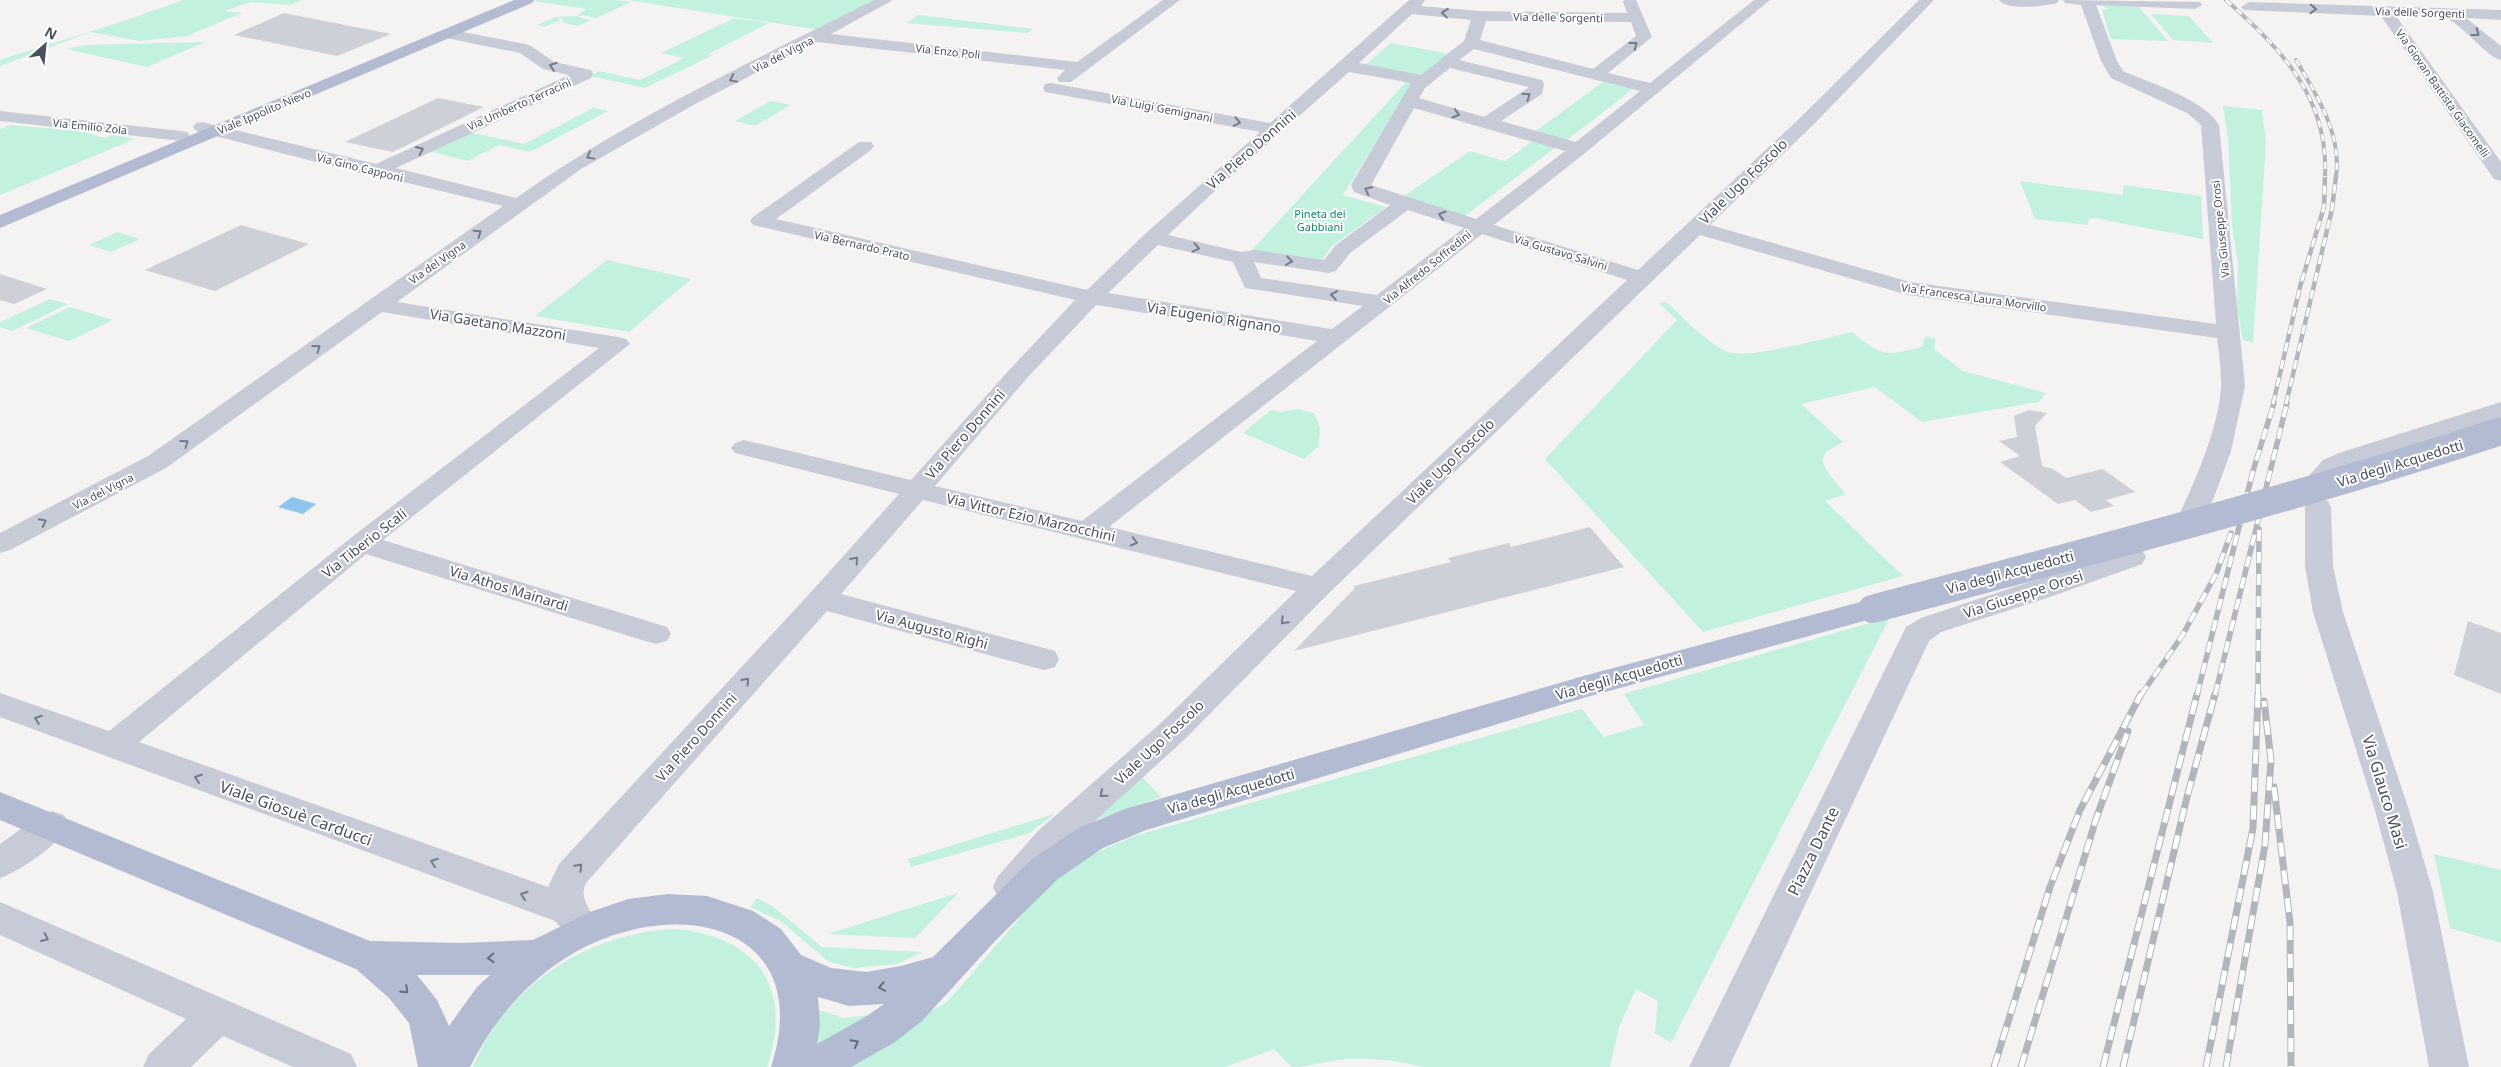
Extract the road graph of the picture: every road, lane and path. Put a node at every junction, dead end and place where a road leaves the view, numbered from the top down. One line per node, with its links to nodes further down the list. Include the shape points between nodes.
1 (510, 0): 32 (main road, Viale Ippolito Nievo)
2 (527, 0): 19 (main road, Viale Ippolito Nievo)
3 (886, 0): 20 (street, Via del Vigna)
4 (1173, 0): 25 (street)
5 (1628, 0): 18 (street)
6 (1763, 0): 28 (street, Via Alfredo Soffredini)
7 (1927, 0): 44 (street, Viale Ugo Foscolo)
8 (2009, 0): 9 (street)
9 (2049, 1): 10 (street, via 2068,4)
10 (2078, 1): 12 (street); 51 (street, Via Giuseppe Orosi, via 2117,74 2190,107 2209,122)
11 (1414, 4): 17 (street, Via delle Sorgenti, one-way to 11); 24 (street, Via Piero Donnini)
12 (2196, 5)
13 (2256, 5): 14 (street, Via delle Sorgenti, one-way to 14)
14 (2385, 11): 15 (street, Via delle Sorgenti); 38 (street, Via Giovan Battista Giacomelli)
15 (2448, 13): 16 (street, Via delle Sorgenti); 22 (street, one-way to 22, via 2488,42)
16 (2501, 15)
17 (1480, 16): 18 (street, Via delle Sorgenti); 21 (street)
18 (1637, 18): 26 (street, one-way to 18, via 1644,36)
19 (447, 34): 32 (main road, Viale Ippolito Nievo); 37 (street, Via Umberto Terracini, one-way to 19, via 585,74 549,66 525,49)
20 (816, 37): 25 (street, Via Enzo Poli); 40 (street, Via del Vigna, one-way to 40, via 691,100 574,165)
21 (1471, 43): 23 (street); 26 (street)
22 (2501, 56)
23 (1447, 62): 27 (street); 31 (street, one-way to 23, via 1536,90 1536,84)
24 (1346, 66): 27 (street); 33 (street, Via Piero Donnini)
25 (1079, 67): 33 (street, Via Luigi Gemignani, one-way to 33, via 1051,88)
26 (1595, 75): 28 (street)
27 (1423, 80): 29 (street)
28 (1652, 89): 36 (street, Via Alfredo Soffredini)
29 (1409, 101): 31 (street, one-way to 31); 39 (street, one-way to 29, via 1360,187)
30 (0, 116): 34 (street, Via Emilio Zola)
31 (1487, 123): 36 (street)
32 (210, 129): 34 (main road, Viale Ippolito Nievo); 37 (street, Via Gino Capponi); 42 (main road, Viale Ippolito Nievo)
33 (1274, 129): 45 (street, Via Piero Donnini)
34 (181, 136): 41 (main road, Viale Ippolito Nievo)
35 (865, 146): 48 (street, Via Bernardo Prato, via 760,221)
36 (1579, 149): 43 (street, Via Alfredo Soffredini)
37 (376, 170): 40 (street, Via Gino Capponi)
38 (2501, 175)
39 (1405, 203): 43 (street, Via Gustavo Salvini, one-way to 39); 46 (street, one-way to 39, via 1255,256 1329,266 1342,249)
40 (518, 204): 50 (street, Via del Vigna, one-way to 40)
41 (0, 210)
42 (0, 222)
43 (1478, 226): 47 (street, Via Gustavo Salvini); 49 (street, Via Alfredo Soffredini)
44 (1695, 228): 47 (street, Viale Ugo Foscolo); 51 (street, Via Francesca Laura Morvillo, via 1908,288)
45 (1152, 238): 46 (street, one-way to 46); 48 (street, Via Piero Donnini)
46 (1241, 258): 49 (street, one-way to 46, via 1253,283)
47 (1644, 278): 65 (street, Viale Ugo Foscolo)
48 (1090, 297): 52 (street, Via Eugenio Rignano); 58 (street, Via Piero Donnini, via 1018,373)
49 (1382, 302): 52 (street, Via Alfredo Soffredini)
50 (377, 305): 53 (street, Via Gaetano Mazzoni); 63 (street, Via del Vigna, one-way to 50, via 157,462)
51 (2230, 333): 59 (street, Via Giuseppe Orosi, via 2233,376 2227,425 2213,473)
52 (1337, 337): 61 (street, Via Alfredo Soffredini)
53 (618, 344): 62 (street, Via Tiberio Scali)
54 (2501, 409): 57 (street, Via degli Acquedotti, via 2348,458 2332,466)
55 (2501, 431): 77 (main road, Via degli Acquedotti, bridge, via 2212,519 1624,676 1137,819 1091,838 1044,869)
56 (744, 448): 58 (street, Via Vittor Ezio Marzocchini)
57 (2320, 478)
58 (917, 490): 61 (street, Via Vittor Ezio Marzocchini); 66 (street, Via Piero Donnini, one-way to 58)
59 (2194, 513)
60 (2318, 513): 90 (street, Via Glauco Masi, via 2319,566 2326,605 2415,892)
61 (1088, 530): 65 (street, Via Vittor Ezio Marzocchini, one-way to 65)
62 (362, 543): 67 (street, Via Athos Mainardi); 71 (street, Via Tiberio Scali)
63 (0, 544)
64 (2132, 557): 68 (street, Via Giuseppe Orosi, via 1931,625)
65 (1318, 587): 77 (street, Viale Ugo Foscolo, one-way to 77, via 1173,731 1050,841 1018,877)
66 (820, 599): 69 (street, Via Augusto Righi); 76 (street, Via Piero Donnini, one-way to 66, via 564,892 572,874)
67 (656, 634)
68 (1917, 634): 89 (street, Piazza Dante)
69 (1044, 658)
70 (0, 705): 71 (street, Viale Giosuè Carducci, one-way to 70)
71 (112, 746): 76 (street, Viale Giosuè Carducci, one-way to 71)
72 (0, 805): 73 (main road)
73 (52, 825): 74 (street); 79 (main road)
74 (0, 863)
75 (0, 918): 82 (street, one-way to 82)
76 (577, 920): 78 (main road); 80 (main road, via 655,911 691,910 718,914 753,928 767,939)
77 (983, 929): 81 (main road, Via degli Acquedotti)
78 (540, 956): 79 (main road, one-way to 79, via 461,960); 86 (main road, via 517,974 477,1016)
79 (369, 957): 85 (main road, one-way to 85, via 419,1004 430,1028)
80 (789, 967): 81 (main road, one-way to 80, via 888,986 852,990 832,987); 87 (main road, via 800,1007 800,1029)
81 (946, 969): 88 (main road, Via degli Acquedotti, one-way to 81, via 895,1020)
82 (220, 1014): 83 (street); 84 (street)
83 (163, 1067)
84 (337, 1067)
85 (438, 1067)
86 (449, 1067)
87 (791, 1067)
88 (813, 1067)
89 (1710, 1067)
90 (2450, 1067)

